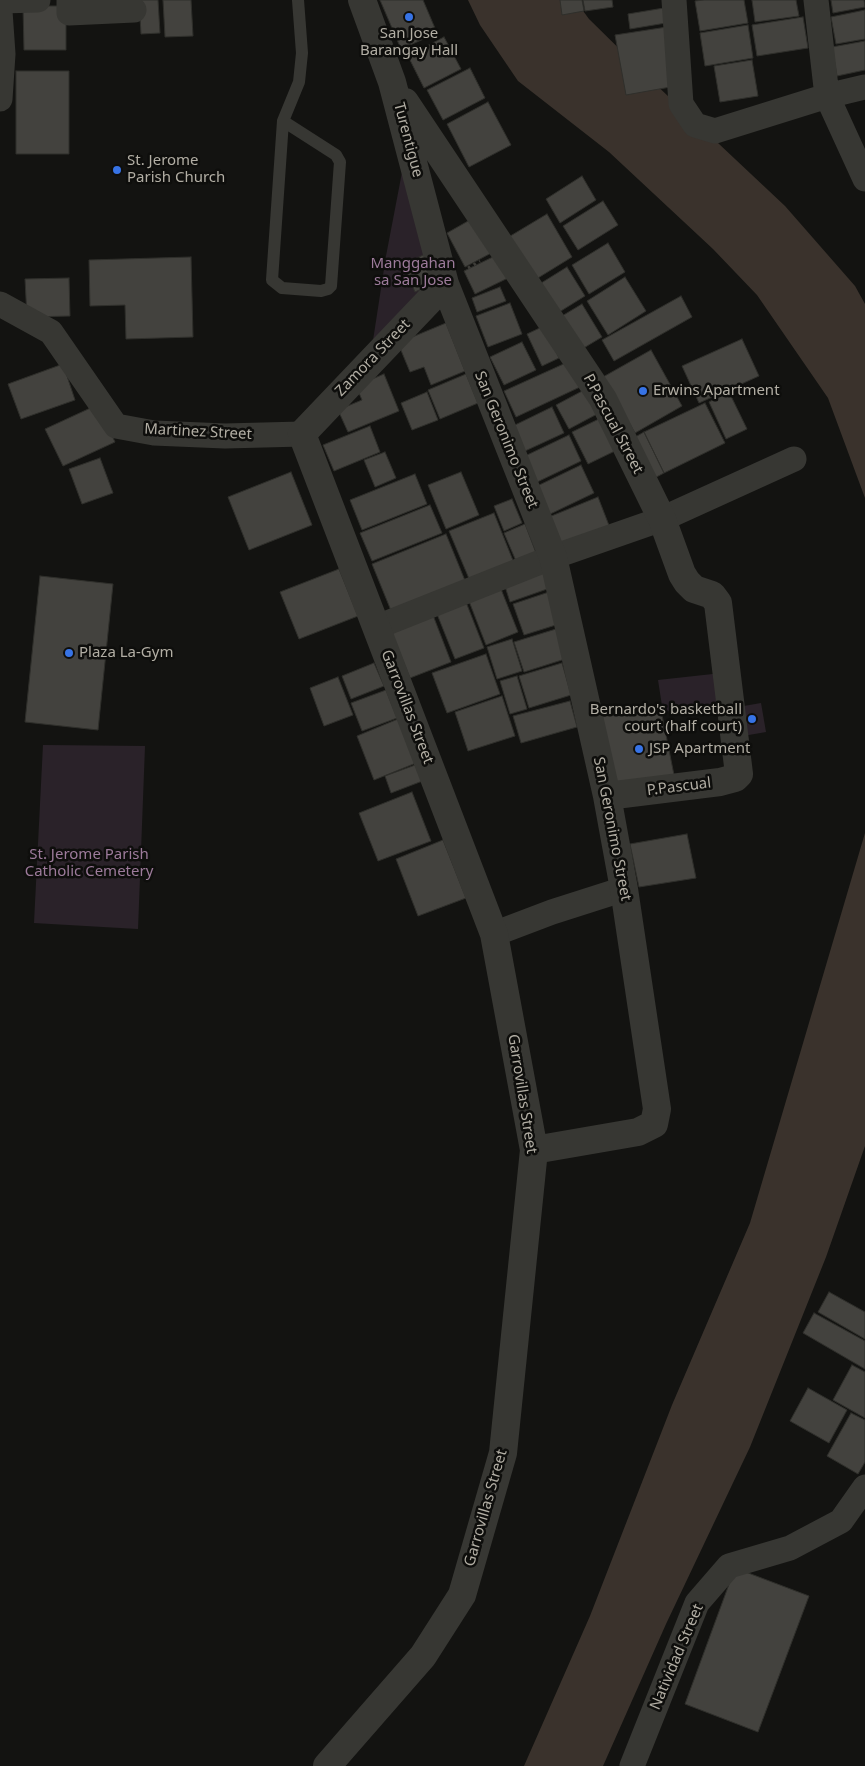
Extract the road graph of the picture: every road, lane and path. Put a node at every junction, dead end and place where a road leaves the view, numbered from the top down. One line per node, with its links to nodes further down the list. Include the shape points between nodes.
1 (38, 0): 7 (street)
2 (69, 0): 8 (street, via 69,13)
3 (298, 0): 14 (lane, via 302,53 299,82)
4 (362, 0): 10 (street, Turentigue)
5 (674, 0): 12 (street, via 681,104 695,125 715,131)
6 (816, 0): 12 (street)
7 (0, 2)
8 (134, 10)
9 (0, 11): 13 (street, via 3,54)
10 (392, 82): 16 (street, P.Pascual Street); 17 (street, Turentigue)
11 (865, 87): 12 (street)
12 (827, 96): 15 (street)
13 (0, 98)
14 (283, 121): 14 (lane, via 336,155 340,162 331,286 321,291 282,288 272,280)
15 (865, 179)
16 (504, 248): 17 (path); 21 (street, P.Pascual Street, via 603,399)
17 (445, 284): 19 (street, Zamora Street); 22 (street, San Geronimo Street)
18 (0, 304): 19 (street, Martinez Street, via 50,332 116,426 154,433 225,436)
19 (302, 434): 23 (street, Garrovillas Street)
20 (794, 459): 21 (street)
21 (662, 519): 22 (street); 24 (street, P.Pascual Street, via 687,582 694,589 712,595 718,603)
22 (553, 557): 23 (street); 25 (street, San Geronimo Street)
23 (377, 627): 27 (street, Garrovillas Street)
24 (739, 765): 25 (street, P.Pascual, via 739,774 730,780)
25 (607, 796): 26 (street, San Geronimo Street)
26 (624, 889): 27 (street); 28 (street, San Geronimo Street, via 657,1110 654,1124 638,1132)
27 (494, 934): 28 (street, Garrovillas Street)
28 (534, 1150): 30 (street, Garrovillas Street, via 503,1452 462,1595 423,1656)
29 (865, 1488): 31 (street, Natividad Street, via 841,1521 790,1548 729,1566 697,1603)
30 (327, 1766)
31 (632, 1766)

